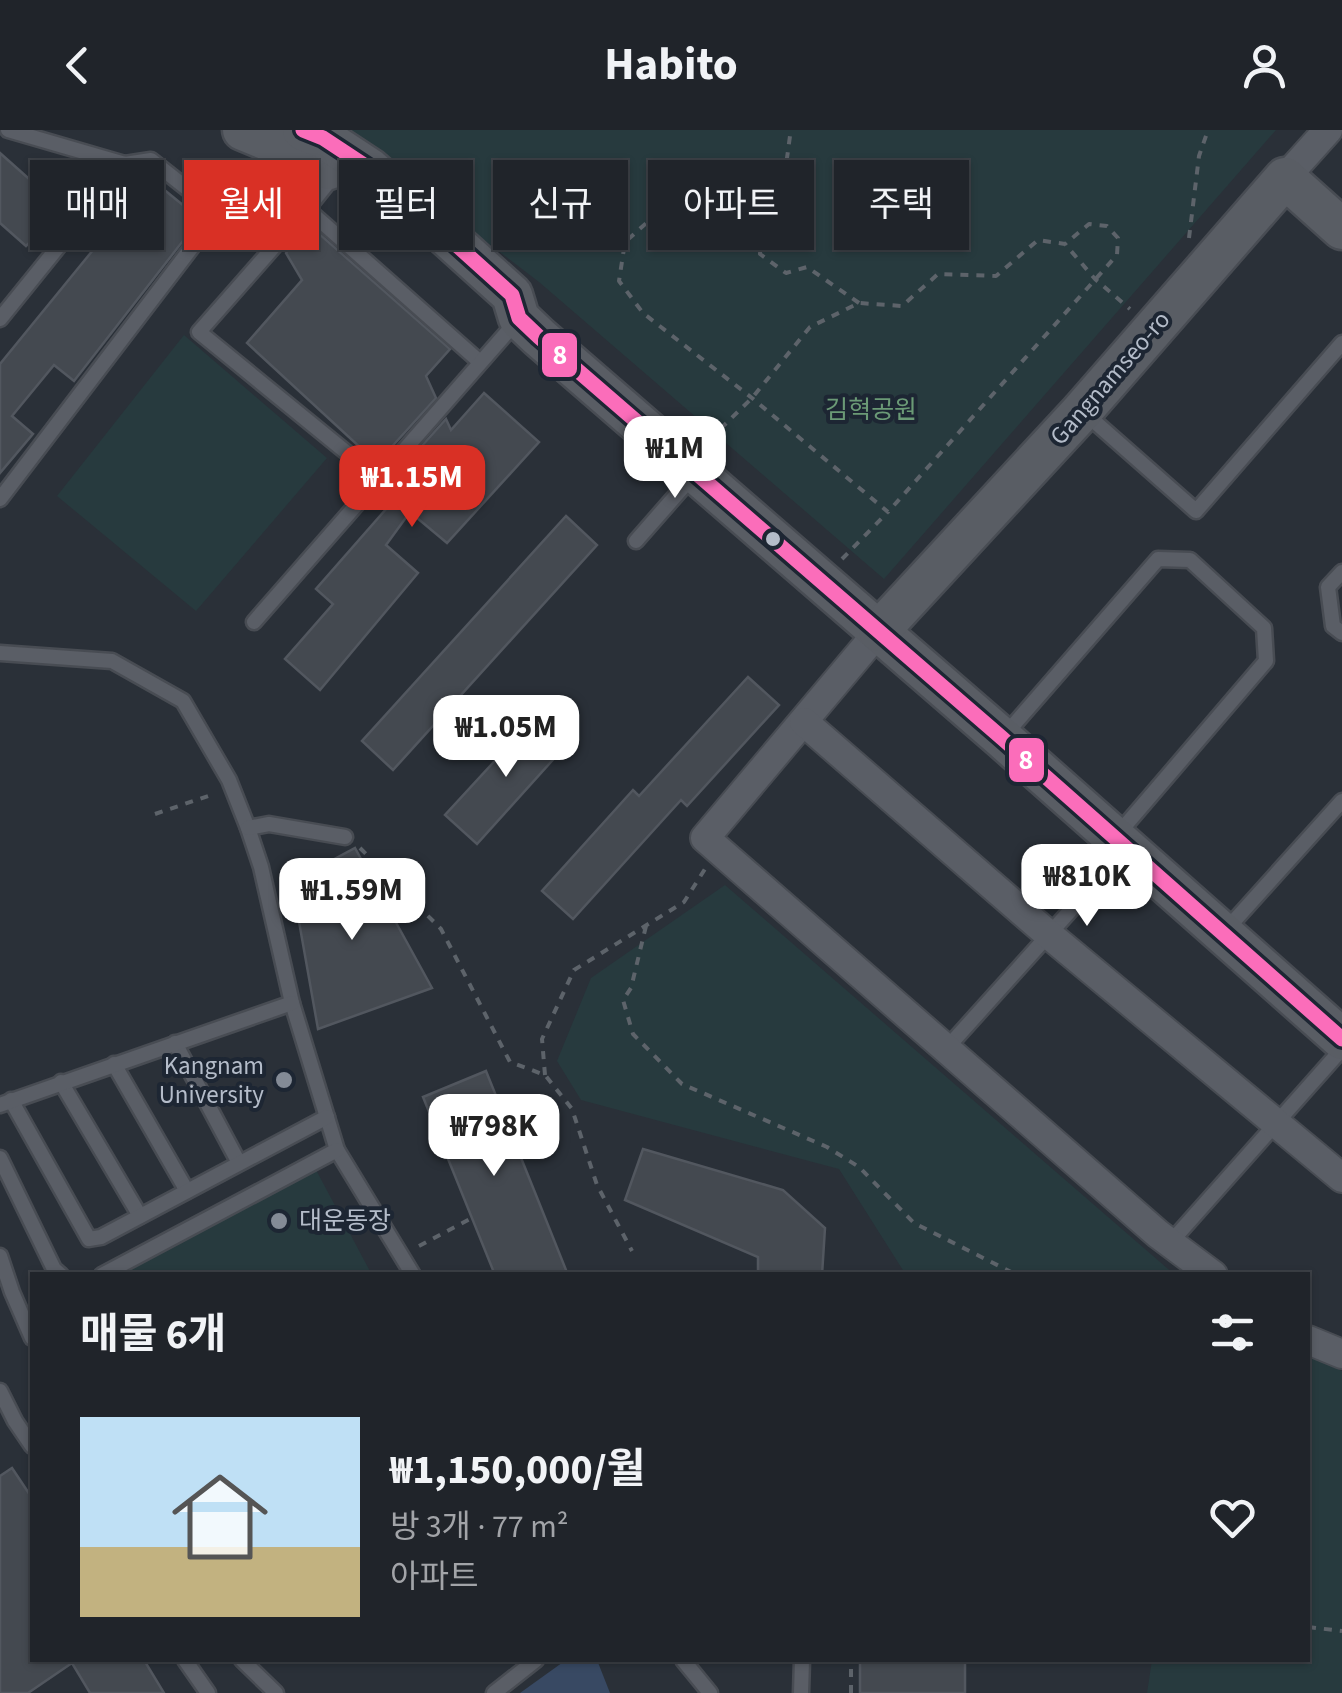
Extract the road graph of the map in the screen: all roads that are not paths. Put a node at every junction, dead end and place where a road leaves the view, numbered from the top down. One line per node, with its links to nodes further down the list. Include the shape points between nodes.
1 (8, 130): 5 (lane)
2 (243, 130): 7 (street)
3 (304, 130): 6 (street)
4 (1328, 130): 10 (street)
5 (111, 160)
6 (339, 161)
7 (339, 163)
8 (339, 169): 11 (lane)
9 (164, 170): 24 (lane, via 218,213)
10 (1285, 178): 13 (street); 21 (street, Gangnamseo-ro)
11 (319, 193)
12 (319, 219): 20 (lane)
13 (1342, 230)
14 (55, 250): 17 (lane)
15 (270, 250): 23 (lane, via 199,332)
16 (433, 250): 18 (street, via 498,312)
17 (0, 318)
18 (519, 318): 20 (lane); 22 (street)
19 (1342, 343): 21 (lane, via 1196,511)
20 (480, 362): 23 (lane)
21 (1082, 411): 28 (street, Gangnamseo-ro)
22 (702, 457): 25 (lane); 28 (street)
23 (379, 479): 27 (lane)
24 (0, 499)
25 (636, 541)
26 (1342, 572): 29 (lane, via 1328,588 1333,626)
27 (254, 622)
28 (880, 631): 31 (street); 32 (street)
29 (1342, 633)
30 (0, 653): 34 (lane, via 112,661 183,701)
31 (804, 722): 37 (street); 42 (street, via 705,838)
32 (1002, 738): 36 (street); 36 (lane, via 1158,559 1190,560 1264,628 1266,661)
33 (1342, 801): 38 (lane)
34 (248, 828): 35 (lane, via 269,824); 39 (lane)
35 (345, 837)
36 (1120, 844): 37 (lane); 38 (street)
37 (1048, 934): 42 (lane); 48 (street)
38 (1223, 934): 40 (street)
39 (292, 1003): 41 (lane); 47 (lane)
40 (1342, 1039)
41 (175, 1043): 44 (lane); 51 (lane)
42 (946, 1049): 55 (street)
43 (1342, 1049): 48 (lane)
44 (114, 1064): 45 (lane); 53 (lane)
45 (60, 1082): 46 (lane); 54 (lane)
46 (5, 1103): 54 (lane, via 89,1239)
47 (328, 1117): 49 (lane); 51 (lane)
48 (1275, 1124): 52 (street); 55 (lane)
49 (337, 1150): 58 (lane); 59 (lane)
50 (0, 1158): 57 (lane)
51 (239, 1163): 53 (lane)
52 (1342, 1178)
53 (186, 1191): 54 (lane)
54 (140, 1216)
55 (1170, 1243): 60 (street)
56 (0, 1256): 61 (lane)
57 (58, 1272)
58 (108, 1272)
59 (411, 1272)
60 (1209, 1272)
61 (30, 1333)
62 (1310, 1341): 63 (street)
63 (1342, 1354)
64 (0, 1391): 65 (lane)
65 (30, 1443)
66 (185, 1662): 71 (lane)
67 (244, 1662): 72 (lane)
68 (534, 1662): 73 (lane)
69 (685, 1662): 74 (lane)
70 (802, 1662): 75 (lane)
71 (208, 1693)
72 (276, 1693)
73 (494, 1693)
74 (710, 1693)
75 (801, 1693)

